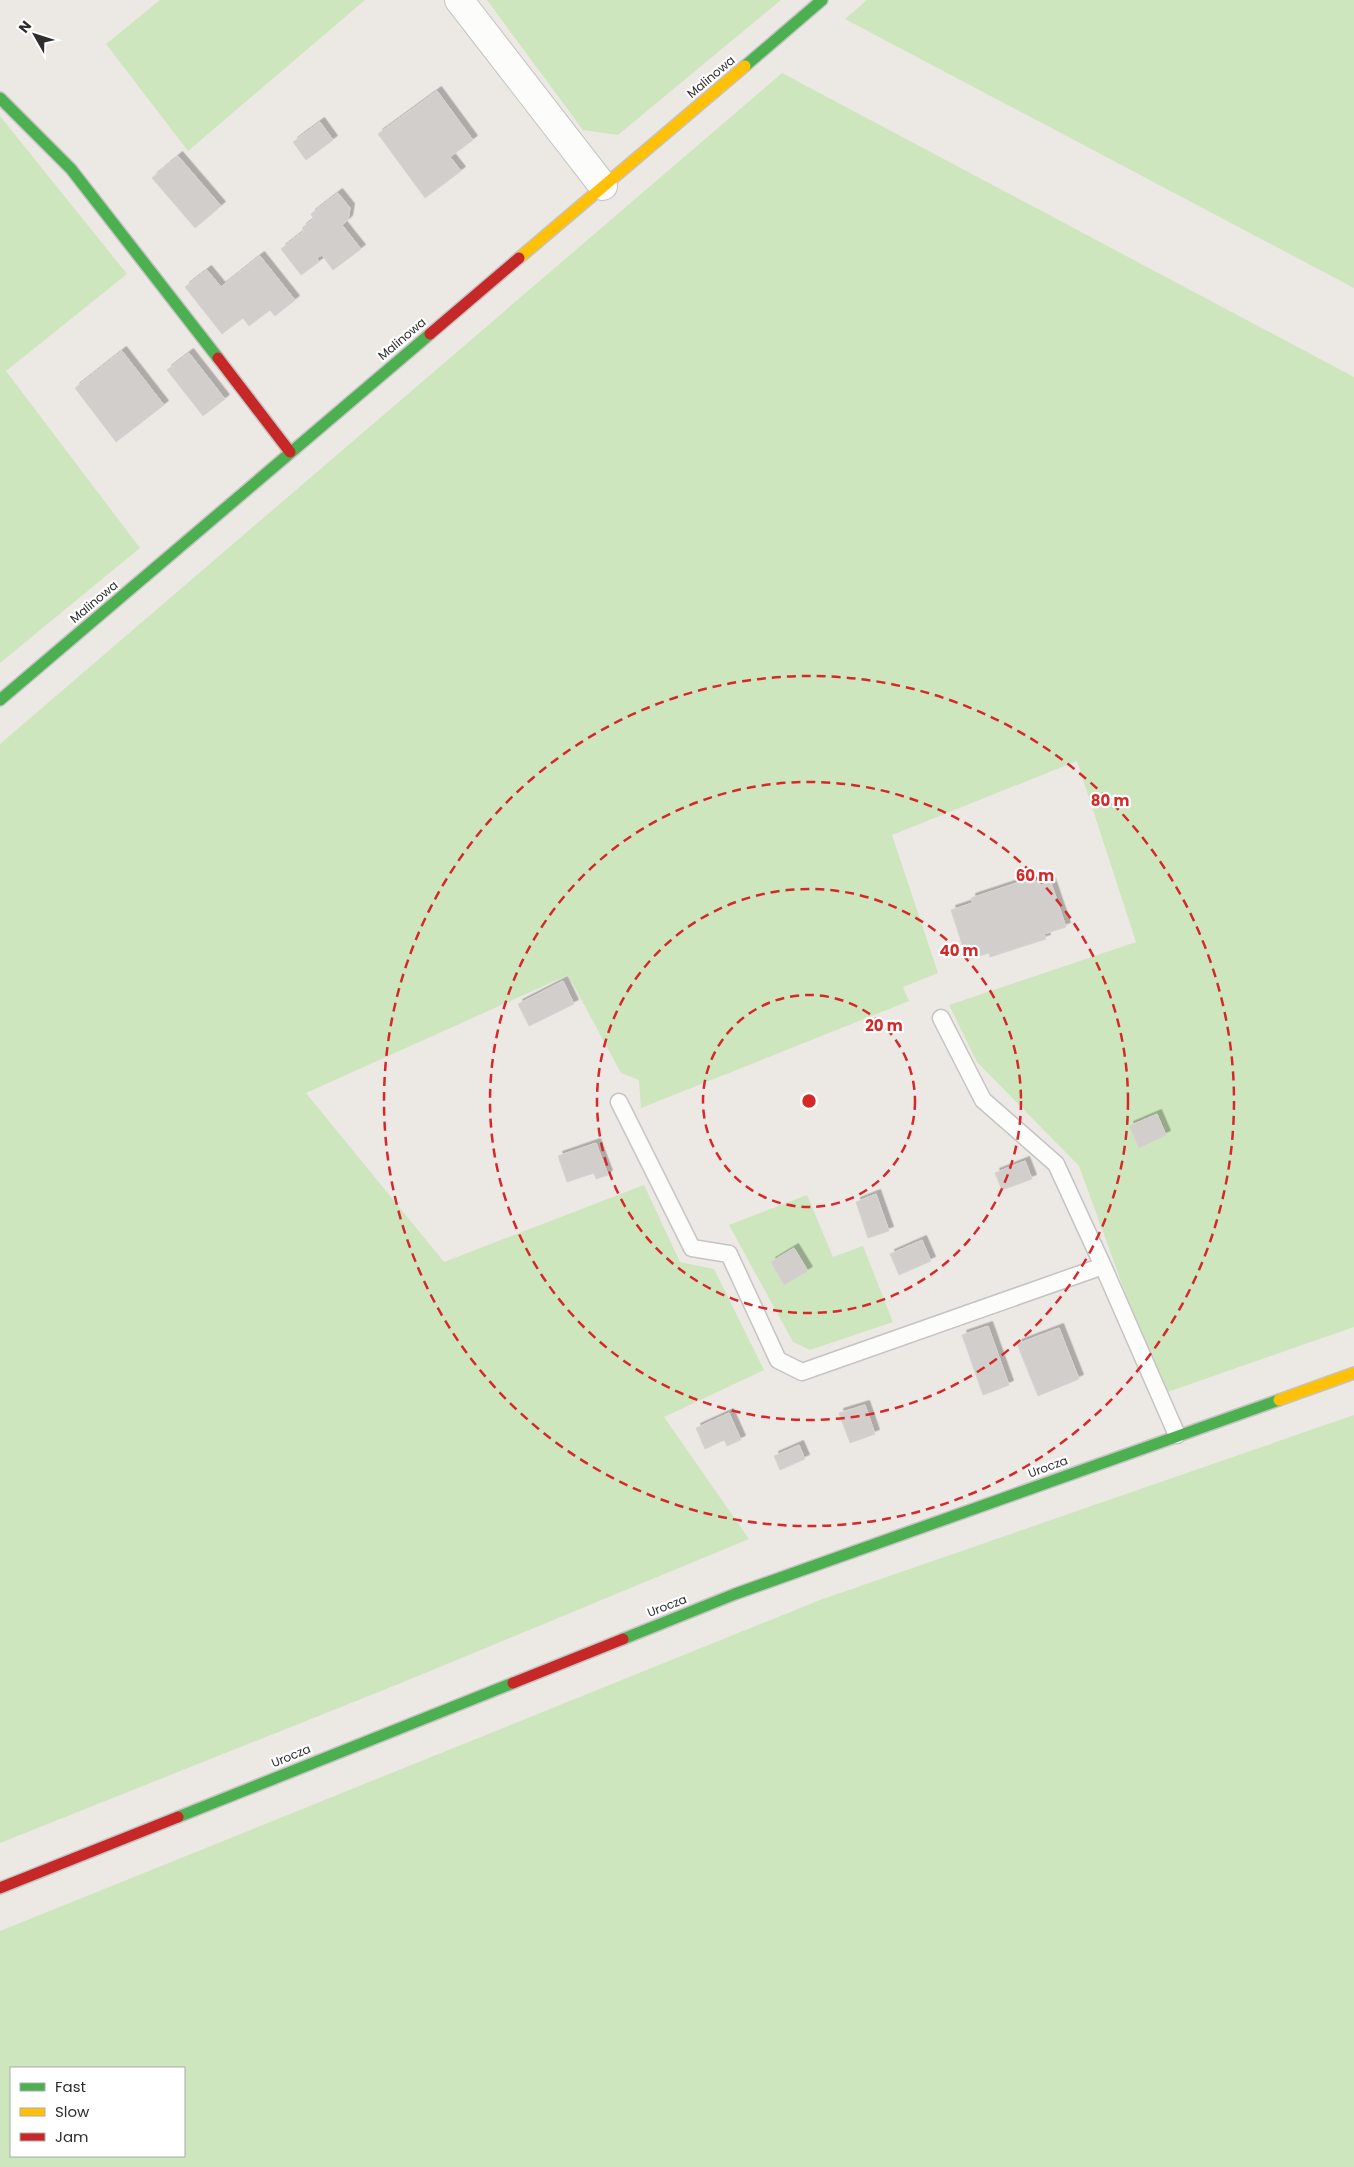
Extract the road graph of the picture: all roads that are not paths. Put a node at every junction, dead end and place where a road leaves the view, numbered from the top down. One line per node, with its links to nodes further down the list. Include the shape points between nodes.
1 (459, 0): 4 (street)
2 (822, 0): 4 (street, Malinowa)
3 (0, 98): 5 (street, via 71,169)
4 (603, 186): 5 (street, Malinowa)
5 (290, 452): 6 (street, Malinowa)
6 (0, 700)
7 (940, 1018): 9 (lane, via 983,1100 1056,1164)
8 (619, 1102): 9 (lane, via 692,1248 729,1254 778,1360 802,1372)
9 (1103, 1266): 11 (lane)
10 (1354, 1372): 11 (street, Urocza)
11 (1177, 1435): 12 (street, Urocza, via 735,1594)
12 (0, 1888)

